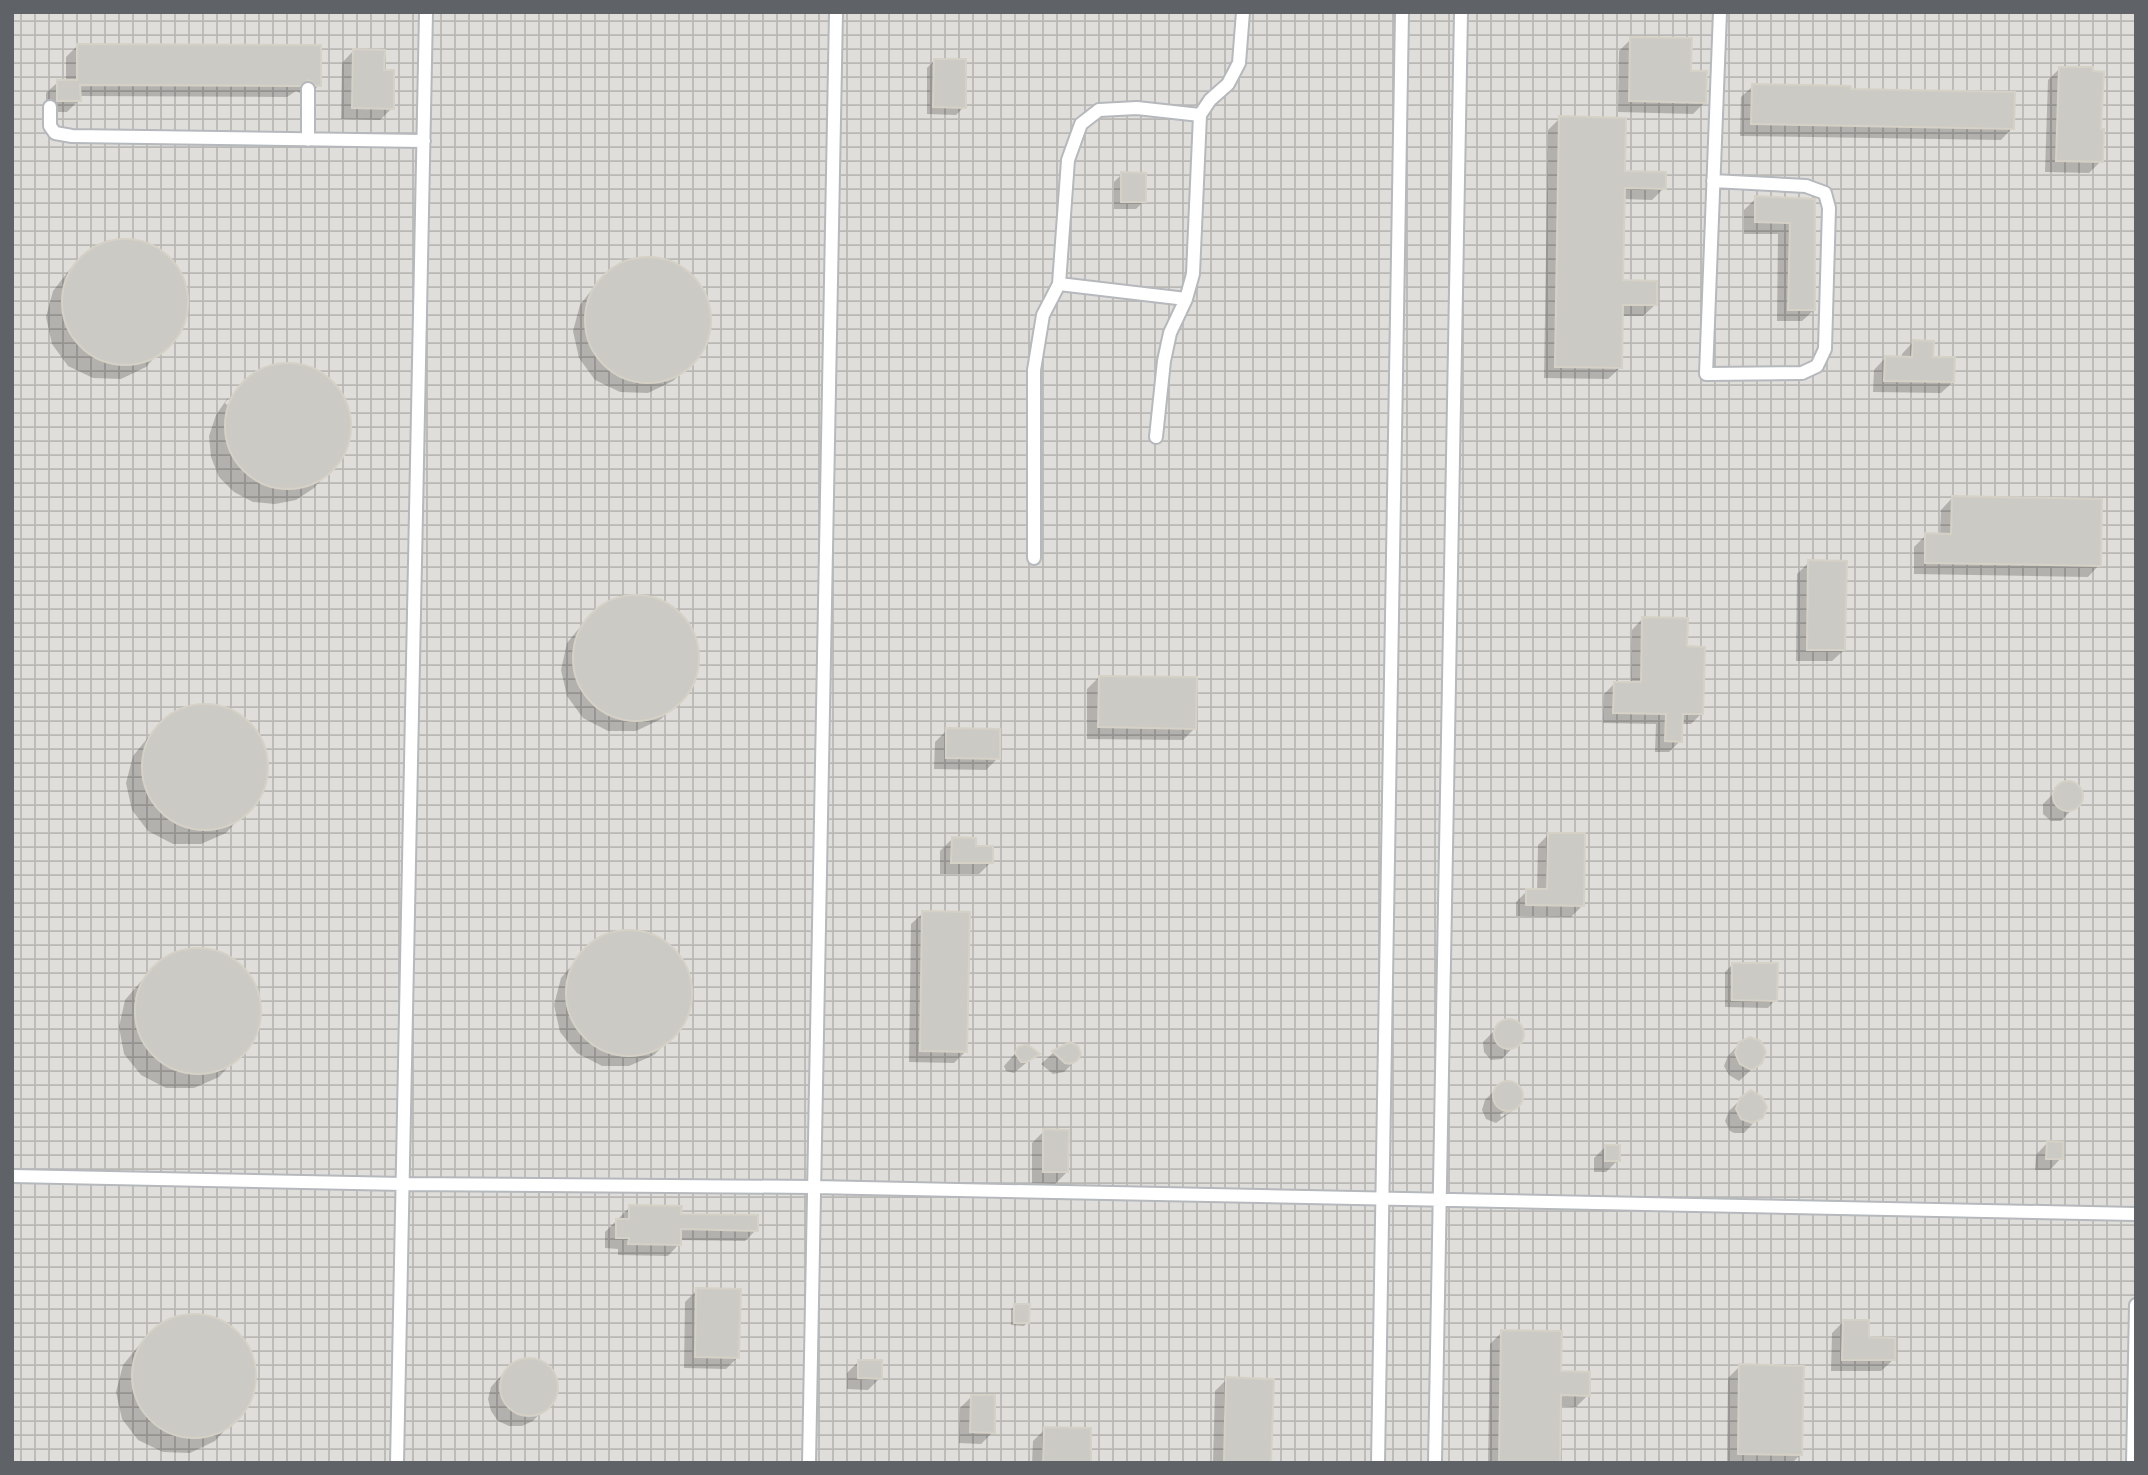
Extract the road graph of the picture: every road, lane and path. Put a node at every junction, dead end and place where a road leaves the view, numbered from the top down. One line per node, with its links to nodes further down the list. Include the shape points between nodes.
1 (426, 12): 11 (lane)
2 (836, 12): 19 (lane)
3 (1243, 12): 9 (lane, via 1239,62 1228,84)
4 (1402, 12): 20 (lane)
5 (1461, 12): 21 (lane)
6 (1720, 12): 12 (lane)
7 (308, 89): 10 (lane)
8 (50, 107): 10 (lane, via 55,134)
9 (1200, 115): 13 (lane, via 1137,108 1099,110 1081,124 1068,160); 14 (lane, via 1193,274)
10 (308, 139): 11 (lane)
11 (424, 141): 18 (lane)
12 (1713, 181): 12 (lane, via 1706,374 1802,373 1817,366 1825,349 1829,208 1825,193 1806,186)
13 (1059, 284): 14 (lane); 16 (lane, via 1043,315 1034,370)
14 (1185, 299): 15 (lane, via 1164,361)
15 (1156, 437)
16 (1034, 558)
17 (12, 1176): 18 (lane)
18 (403, 1184): 19 (lane); 24 (lane)
19 (814, 1187): 20 (lane); 25 (lane)
20 (1382, 1200): 21 (lane); 26 (lane)
21 (1440, 1201): 22 (lane); 27 (lane)
22 (2136, 1214)
23 (2136, 1305): 28 (lane)
24 (397, 1463)
25 (808, 1463)
26 (1378, 1463)
27 (1435, 1463)
28 (2133, 1463)

